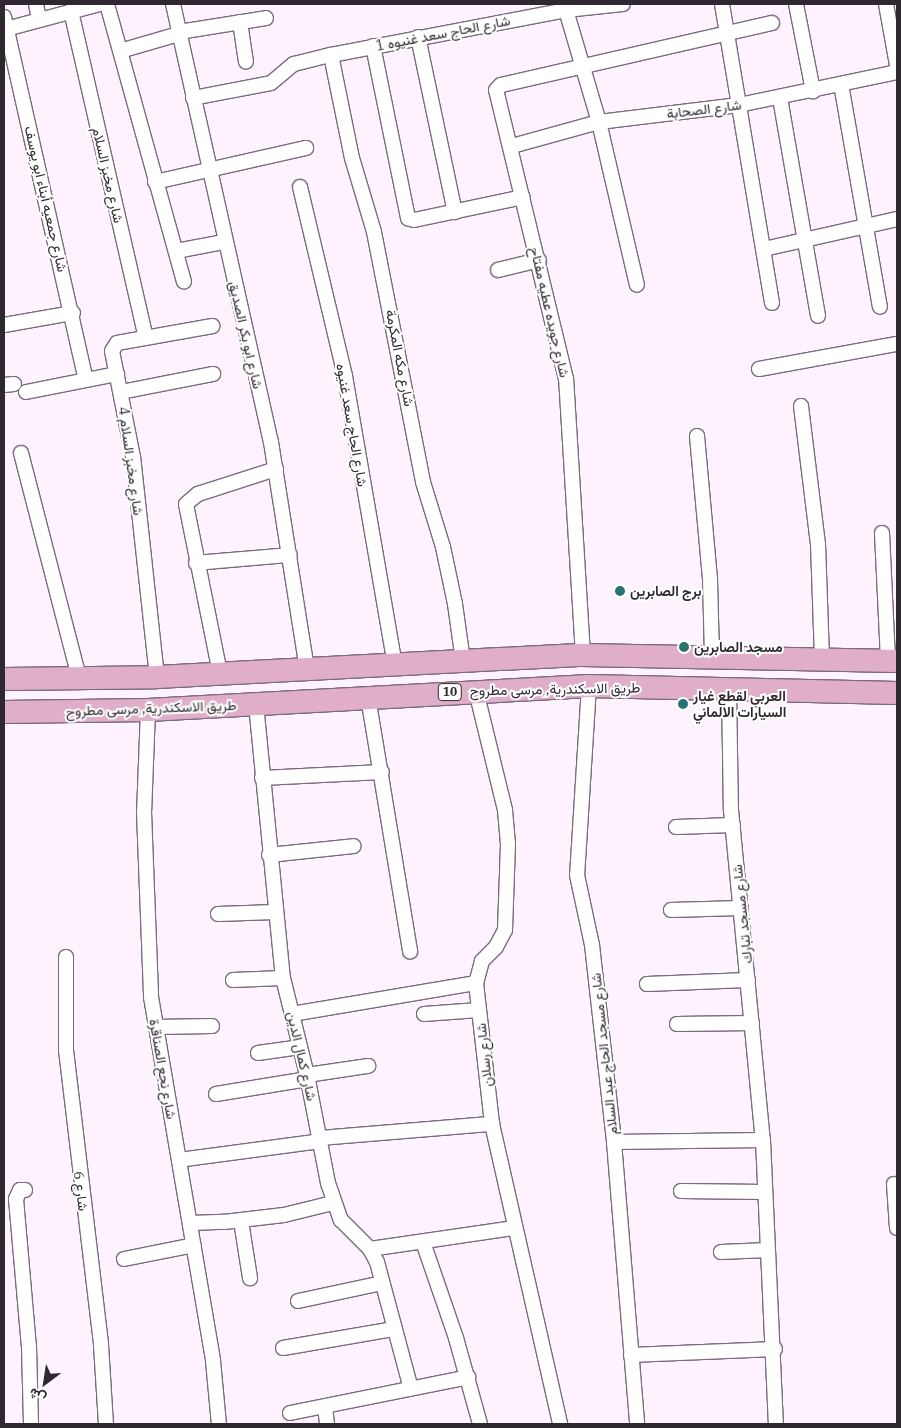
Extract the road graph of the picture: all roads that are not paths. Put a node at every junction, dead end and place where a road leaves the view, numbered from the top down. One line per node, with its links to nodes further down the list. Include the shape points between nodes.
1 (36, 4): 12 (street)
2 (99, 4): 10 (street)
3 (107, 4): 20 (street)
4 (173, 4): 16 (street, شارع ابو بكر الصديق)
5 (623, 4): 9 (street, شارع الحاج سعد غنيوه 1)
6 (722, 4): 17 (street)
7 (796, 4): 27 (street)
8 (886, 4): 23 (street)
9 (566, 10): 18 (street, شارع الحاج سعد غنيوه 1); 24 (street)
10 (71, 11): 12 (street); 55 (street, شارع مخبز السلام)
11 (266, 18): 13 (street)
12 (39, 20): 14 (street)
13 (240, 22): 16 (street); 22 (street)
14 (5, 23): 51 (street, شارع جمعيه أبناء ابو يوسف)
15 (772, 23): 17 (street)
16 (179, 33): 20 (street); 28 (street, شارع ابو بكر الصديق)
17 (727, 33): 24 (street); 30 (street)
18 (418, 37): 19 (street, شارع الحاج سعد غنيوه 1); 38 (street)
19 (373, 46): 21 (street, شارع الحاج سعد غنيوه 1); 38 (street, via 407,214 414,220)
20 (120, 51): 35 (street)
21 (331, 55): 28 (street, شارع الحاج سعد غنيوه 1, via 294,64 271,83); 74 (street, شارع مكه المكرمة, via 352,158 374,232 423,482 455,604)
22 (246, 62)
23 (897, 65)
24 (583, 67): 31 (street); 32 (street, شارع جويده عطيه مفتاح, via 501,85 496,93)
25 (897, 72): 26 (street, شارع الصحابة)
26 (841, 84): 27 (street, شارع الصحابة); 40 (street)
27 (813, 91): 29 (street, شارع الصحابة)
28 (193, 98): 34 (street, شارع ابو بكر الصديق)
29 (780, 98): 30 (street, شارع الصحابة); 41 (street)
30 (739, 105): 31 (street, شارع الصحابة); 43 (street)
31 (599, 122): 32 (street, شارع الصحابة); 48 (street)
32 (512, 146): 37 (street, شارع جويده عطيه مفتاح)
33 (306, 148): 34 (street)
34 (209, 169): 35 (street); 42 (street, شارع ابو بكر الصديق)
35 (155, 182): 44 (street)
36 (300, 187): 76 (street, شارع الحاج سعد غنيوه, via 345,376)
37 (523, 197): 38 (street); 45 (street, شارع جويده عطيه مفتاح)
38 (455, 212)
39 (897, 219): 40 (street)
40 (866, 226): 41 (street); 50 (street)
41 (804, 240): 43 (street); 52 (street)
42 (224, 242): 44 (street); 66 (street, شارع ابو بكر الصديق)
43 (764, 248): 49 (street)
44 (176, 251): 47 (street)
45 (539, 260): 46 (street); 70 (street, شارع جويده عطيه مفتاح, via 566,379)
46 (498, 270)
47 (184, 281)
48 (637, 285)
49 (772, 303)
50 (880, 307)
51 (73, 313): 53 (street); 60 (street, شارع جمعيه أبناء ابو يوسف)
52 (818, 316)
53 (4, 325)
54 (212, 326): 55 (street, شارع مخبز السلام 4)
55 (146, 338): 58 (street, شارع مخبز السلام 4, via 114,346)
56 (897, 344): 57 (street)
57 (759, 369)
58 (117, 374): 60 (street); 62 (street, شارع مخبز السلام 4)
59 (213, 374): 62 (street)
60 (86, 380): 61 (street)
61 (26, 392)
62 (121, 392): 79 (street, شارع مخبز السلام 4, via 133,457)
63 (801, 406): 73 (street, via 818,544)
64 (697, 436): 71 (street, via 710,580)
65 (21, 452): 80 (street)
66 (276, 469): 68 (street, شارع ابو بكر الصديق); 69 (street, via 190,498 185,512)
67 (882, 533): 75 (street)
68 (290, 555): 69 (street); 77 (street, شارع ابو بكر الصديق)
69 (196, 564): 78 (street)
70 (583, 654): 71 (main road, 10); 74 (main road, 10)
71 (712, 657): 72 (main road, 10)
72 (784, 658): 73 (main road, 10); 84 (main road)
73 (822, 659): 75 (main road, 10)
74 (463, 661): 76 (main road, 10)
75 (893, 661)
76 (395, 664): 77 (main road, 10)
77 (307, 669): 78 (main road, 10)
78 (220, 674): 79 (main road, 10)
79 (157, 677): 80 (main road, 10)
80 (71, 678): 81 (main road, 10); 90 (main road)
81 (4, 679)
82 (589, 686): 83 (main road, طريق الاسكندرية, مرسى مطروح / 10); 85 (main road, طريق الاسكندرية, مرسى مطروح / 10); 124 (street, شارع مسجد الحاج عبد السلام, via 577,875 592,945)
83 (730, 688): 84 (main road, طريق الاسكندرية, مرسى مطروح / 10); 94 (street, شارع مسجد تبارك)
84 (784, 690): 86 (main road, طريق الاسكندرية, مرسى مطروح / 10)
85 (476, 691): 87 (main road, طريق الاسكندرية, مرسى مطروح / 10); 107 (street, شارع رسلان, via 505,810 508,844 505,930 496,947 482,961)
86 (897, 692)
87 (368, 697): 88 (main road, طريق الاسكندرية, مرسى مطروح / 10); 92 (street)
88 (256, 704): 89 (main road, طريق الاسكندرية, مرسى مطروح / 10); 93 (street, شارع كمال الدين)
89 (148, 710): 90 (main road, طريق الاسكندرية, مرسى مطروح / 10); 115 (street, شارع نجع الصناقرة, via 144,812 148,959)
90 (64, 711): 91 (main road, طريق الاسكندرية, مرسى مطروح / 10)
91 (4, 712)
92 (382, 772): 93 (street); 102 (street)
93 (262, 778): 97 (street, شارع كمال الدين)
94 (733, 825): 95 (street); 98 (street, شارع مسجد تبارك)
95 (676, 826)
96 (354, 846): 97 (street)
97 (268, 855): 100 (street, شارع كمال الدين)
98 (741, 908): 99 (street); 106 (street, شارع مسجد تبارك)
99 (671, 910)
100 (275, 912): 101 (street); 104 (street, شارع كمال الدين)
101 (218, 914)
102 (410, 952)
103 (66, 957): 153 (street, شارع 6, via 66,1050 102,1345)
104 (283, 978): 105 (street); 110 (street, شارع كمال الدين)
105 (233, 980)
106 (748, 980): 108 (street); 112 (street, شارع مسجد تبارك)
107 (476, 983): 109 (street, شارع رسلان); 110 (street)
108 (647, 984)
109 (480, 1010): 111 (street); 121 (street, شارع رسلان)
110 (292, 1014): 116 (street, شارع كمال الدين)
111 (424, 1014)
112 (752, 1023): 113 (street); 123 (street, شارع مسجد تبارك)
113 (677, 1024)
114 (212, 1026): 115 (street)
115 (156, 1027): 125 (street, شارع نجع الصناقرة)
116 (300, 1047): 117 (street); 119 (street, شارع كمال الدين)
117 (258, 1053)
118 (368, 1066): 119 (street)
119 (307, 1077): 120 (street); 122 (street, شارع كمال الدين)
120 (216, 1094)
121 (492, 1124): 122 (street); 133 (street, شارع رسلان)
122 (320, 1140): 125 (street); 130 (street, شارع كمال الدين)
123 (763, 1140): 124 (street); 129 (street, شارع مسجد تبارك)
124 (614, 1142): 147 (street, شارع مسجد الحاج عبد السلام)
125 (179, 1160): 132 (street, شارع نجع الصناقرة)
126 (894, 1184): 134 (street)
127 (25, 1190): 152 (street, via 16,1194 16,1199 29,1348)
128 (681, 1191): 129 (street)
129 (765, 1192): 138 (street, شارع مسجد تبارك)
130 (333, 1203): 131 (street, via 284,1215); 137 (street, شارع كمال الدين, via 342,1220)
131 (240, 1220): 132 (street); 141 (street)
132 (191, 1222): 136 (street, شارع نجع الصناقرة)
133 (514, 1228): 135 (street); 157 (street, شارع رسلان)
134 (897, 1228)
135 (423, 1242): 137 (street); 148 (street)
136 (194, 1245): 140 (street); 154 (street, شارع نجع الصناقرة)
137 (370, 1249): 142 (street, شارع كمال الدين)
138 (768, 1250): 139 (street); 146 (street, شارع مسجد تبارك)
139 (721, 1252)
140 (124, 1259)
141 (250, 1278)
142 (382, 1283): 143 (street); 144 (street, شارع كمال الدين)
143 (298, 1301)
144 (394, 1328): 145 (street); 149 (street, شارع كمال الدين)
145 (283, 1348)
146 (775, 1349): 147 (street); 159 (street, شارع مسجد تبارك)
147 (631, 1355): 158 (street, شارع مسجد الحاج عبد السلام)
148 (468, 1377): 149 (street); 156 (street)
149 (410, 1389): 150 (street)
150 (325, 1407): 151 (street); 155 (street)
151 (290, 1413)
152 (31, 1424)
153 (106, 1424)
154 (219, 1424)
155 (327, 1424)
156 (480, 1424)
157 (560, 1424)
158 (637, 1424)
159 (776, 1424)

